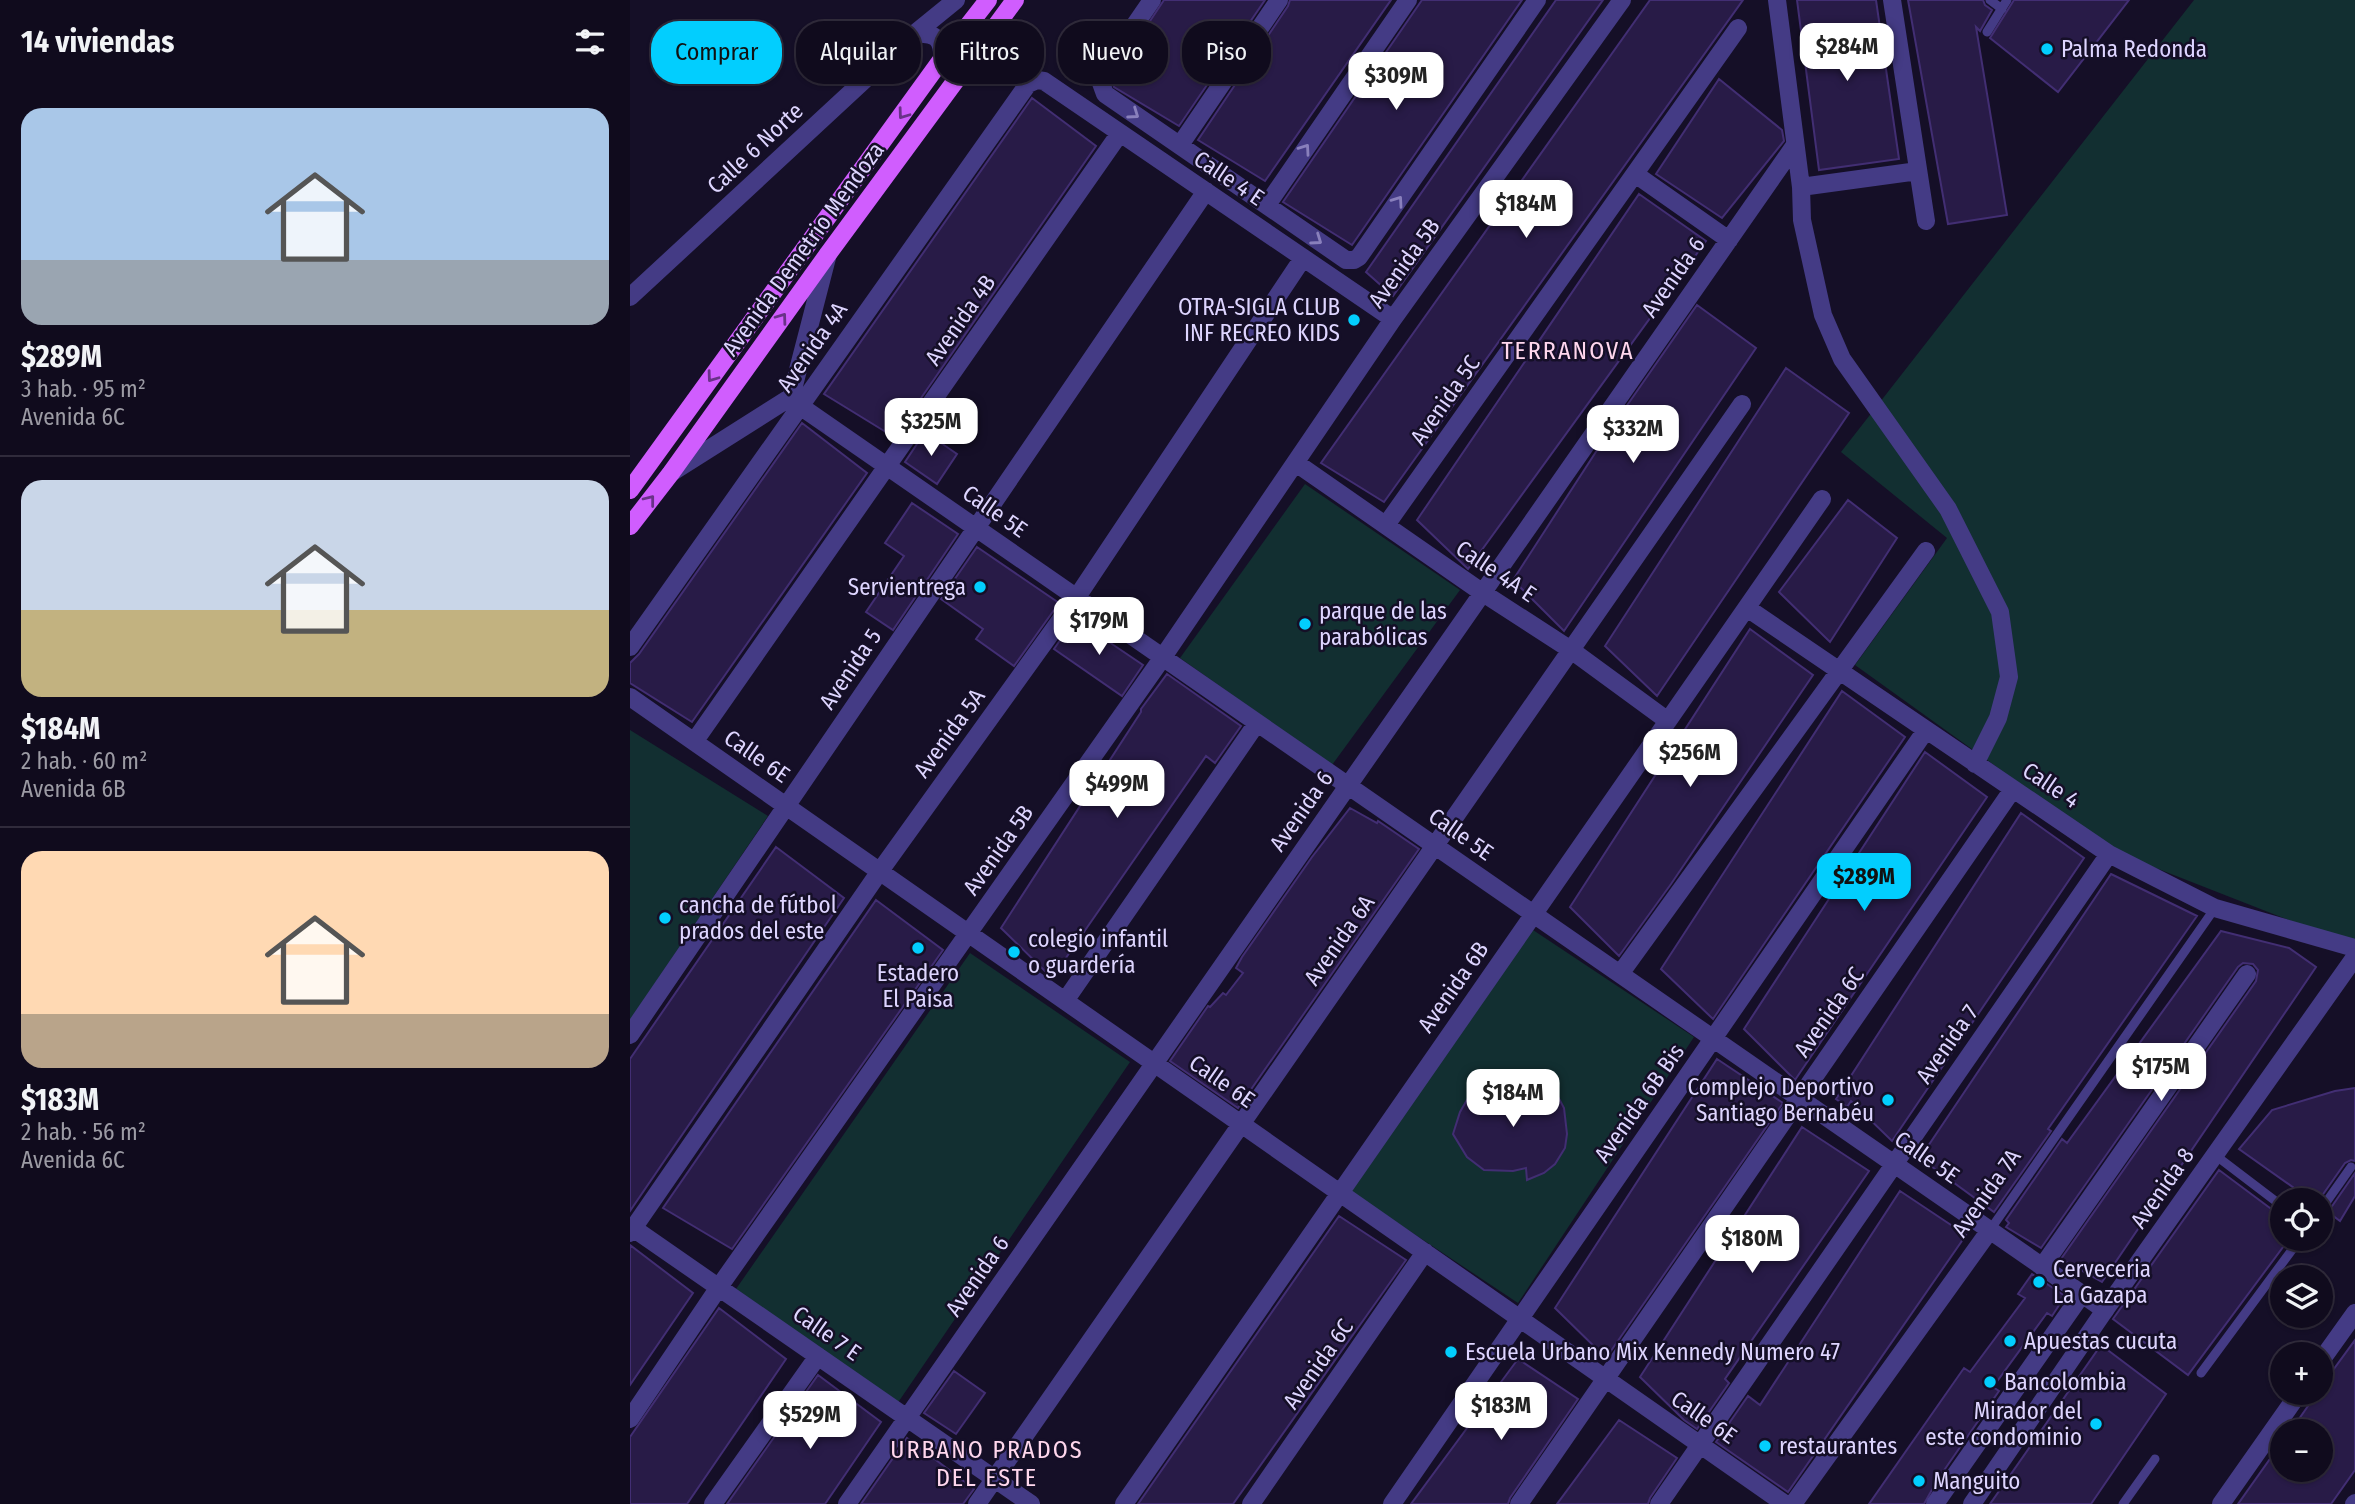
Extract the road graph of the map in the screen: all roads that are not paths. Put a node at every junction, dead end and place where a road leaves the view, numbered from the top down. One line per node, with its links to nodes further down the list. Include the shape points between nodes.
1 (956, 0): 15 (street, Calle 6 Norte)
2 (988, 0): 13 (main road, Avenida Demetrio Mendoza)
3 (1015, 0): 31 (main road, Avenida Demetrio Mendoza)
4 (1152, 0): 22 (street, one-way to 22, via 1101,74 1101,83 1105,94)
5 (1279, 0): 22 (street)
6 (1408, 0): 28 (street, one-way to 6)
7 (1537, 0): 28 (street, one-way to 7, via 1346,260 1359,257)
8 (1622, 0): 34 (street, Avenida 5B)
9 (1777, 0): 23 (street)
10 (1892, 0): 24 (street)
11 (1990, 0): 12 (lane)
12 (2004, 4): 16 (lane)
13 (972, 21)
14 (1738, 28): 25 (street, Avenida 5C)
15 (921, 29)
16 (1987, 32)
17 (935, 69): 40 (main road, Avenida Demetrio Mendoza, one-way to 40)
18 (1044, 81): 21 (street, Calle 4 E)
19 (861, 84): 33 (street, Calle 6 Norte)
20 (1028, 84): 35 (street, Avenida 4A)
21 (1121, 133): 27 (street, Calle 4 E); 38 (street, Avenida 4B)
22 (1180, 145): 28 (street)
23 (1795, 145): 26 (street); 30 (street, Avenida 6)
24 (1918, 171): 26 (street); 29 (street)
25 (1635, 174): 30 (street); 42 (street, Avenida 5C)
26 (1801, 187): 58 (street, via 1802,220 1823,315 1842,359 1948,509 2000,612 2010,677 1998,718)
27 (1206, 191): 32 (street, Calle 4 E); 44 (street, Avenida 5)
28 (1267, 205)
29 (1926, 221)
30 (1729, 240): 46 (street, Avenida 6)
31 (828, 254): 35 (street); 39 (main road, Avenida Demetrio Mendoza, one-way to 31)
32 (1303, 258): 34 (street, Calle 4 E); 47 (street, Avenida 5A)
33 (630, 297)
34 (1393, 319): 37 (street, Avenida 5B)
35 (796, 402): 38 (street, Calle 5E); 39 (street); 49 (street, Avenida 4A)
36 (1742, 404): 50 (street, Avenida 6A)
37 (1296, 463): 42 (street, Calle 4A E); 51 (street, Avenida 5B)
38 (887, 466): 44 (street, Calle 5E); 57 (street, Avenida 4B)
39 (671, 473): 43 (main road, Avenida Demetrio Mendoza, one-way to 39)
40 (630, 489)
41 (1822, 499): 48 (street, Avenida 6B)
42 (1386, 525): 46 (street, Calle 4A E)
43 (630, 526)
44 (976, 528): 47 (street, Calle 5E); 61 (street, Avenida 5)
45 (1926, 551): 52 (street)
46 (1483, 593): 50 (street, Calle 4A E); 59 (street, Avenida 6)
47 (1077, 597): 51 (street, Calle 5E); 64 (street, Avenida 5A)
48 (1747, 608): 52 (street, Calle 4); 54 (street, Avenida 6B)
49 (630, 647)
50 (1571, 650): 54 (street, Calle 4A E); 62 (street, Avenida 6A)
51 (1163, 657): 55 (street, Calle 5E); 67 (street, Avenida 5B)
52 (1839, 671): 56 (street, Calle 4); 70 (street)
53 (630, 697): 57 (street, Calle 6E)
54 (1668, 721): 66 (street, Avenida 6B)
55 (1257, 723): 59 (street, Calle 5E); 72 (street)
56 (1926, 730): 58 (street, Calle 4); 74 (street, Avenida 6B Bis)
57 (694, 742): 61 (street, Calle 6E)
58 (1976, 764): 60 (street, Calle 4)
59 (1348, 786): 62 (street, Calle 5E); 75 (street, Avenida 6)
60 (2013, 789): 63 (street, Calle 4); 76 (street, Avenida 6C)
61 (786, 807): 64 (street, Calle 6E); 73 (street, Avenida 5)
62 (1435, 845): 66 (street, Calle 5E); 77 (street, Avenida 6A)
63 (2109, 854): 65 (street, Calle 4); 79 (street, Avenida 7)
64 (880, 871): 67 (street, Calle 6E); 84 (street, Avenida 5A)
65 (2215, 908): 68 (street, Calle 4); 85 (lane, Avenida 7A)
66 (1534, 914): 70 (street, Calle 5E); 81 (street, Avenida 6B)
67 (969, 934): 72 (street, Calle 6E); 89 (street, Avenida 5B)
68 (2355, 948)
69 (2355, 957): 78 (street, Avenida 8)
70 (1620, 974): 74 (street, Calle 5E)
71 (2247, 974): 88 (street)
72 (1065, 1001): 75 (street, Calle 6E)
73 (630, 1035)
74 (1713, 1039): 76 (street, Calle 5E); 93 (street, Avenida 6B Bis)
75 (1154, 1063): 77 (street, Calle 6E); 100 (street, Avenida 6)
76 (1799, 1098): 79 (street, Calle 5E); 97 (street, Avenida 6C)
77 (1241, 1124): 81 (street, Calle 6E); 105 (street, Avenida 6A)
78 (2215, 1155): 83 (lane); 91 (street, Avenida 8)
79 (1894, 1164): 85 (street, Calle 5E); 103 (street, Avenida 7)
80 (2351, 1167): 82 (lane)
81 (1340, 1193): 87 (street, Calle 6E); 110 (street, Avenida 6B)
82 (2333, 1193)
83 (2270, 1197)
84 (631, 1229): 89 (street, Calle 7 E)
85 (1990, 1230): 88 (street, Calle 5E); 116 (street, Avenida 7A)
86 (2292, 1251): 96 (lane)
87 (1425, 1252): 93 (street, Calle 6E); 111 (street, Avenida 6C)
88 (2042, 1266): 90 (street, Calle 5E)
89 (719, 1287): 95 (street, Calle 7 E); 101 (street, Avenida 5B)
90 (2082, 1294): 91 (street, Calle 5E); 99 (street)
91 (2105, 1310): 102 (street, Avenida 8)
92 (2355, 1313): 94 (street)
93 (1520, 1319): 97 (street, Calle 6E); 112 (street, Avenida 6B Bis)
94 (2333, 1344)
95 (818, 1356): 100 (street, Calle 7 E); 106 (street)
96 (2201, 1373)
97 (1606, 1379): 103 (street, Calle 6E); 113 (street, Avenida 6C)
98 (2291, 1405): 120 (street)
99 (1999, 1413): 102 (street); 117 (street)
100 (907, 1418): 105 (street, Calle 7 E); 107 (street, Avenida 6)
101 (630, 1419)
102 (2024, 1428): 118 (street, Avenida 8)
103 (1700, 1445): 114 (street, Avenida 7); 115 (street, Calle 6E)
104 (2155, 1459): 119 (lane)
105 (994, 1478): 108 (street, Avenida 6A); 109 (street, Calle 7 E)
106 (713, 1504)
107 (847, 1504)
108 (977, 1504)
109 (1031, 1504)
110 (1124, 1504)
111 (1251, 1504)
112 (1392, 1504)
113 (1520, 1504)
114 (1659, 1504)
115 (1785, 1504)
116 (1793, 1504)
117 (1935, 1504)
118 (1972, 1504)
119 (2123, 1504)
120 (2221, 1504)

